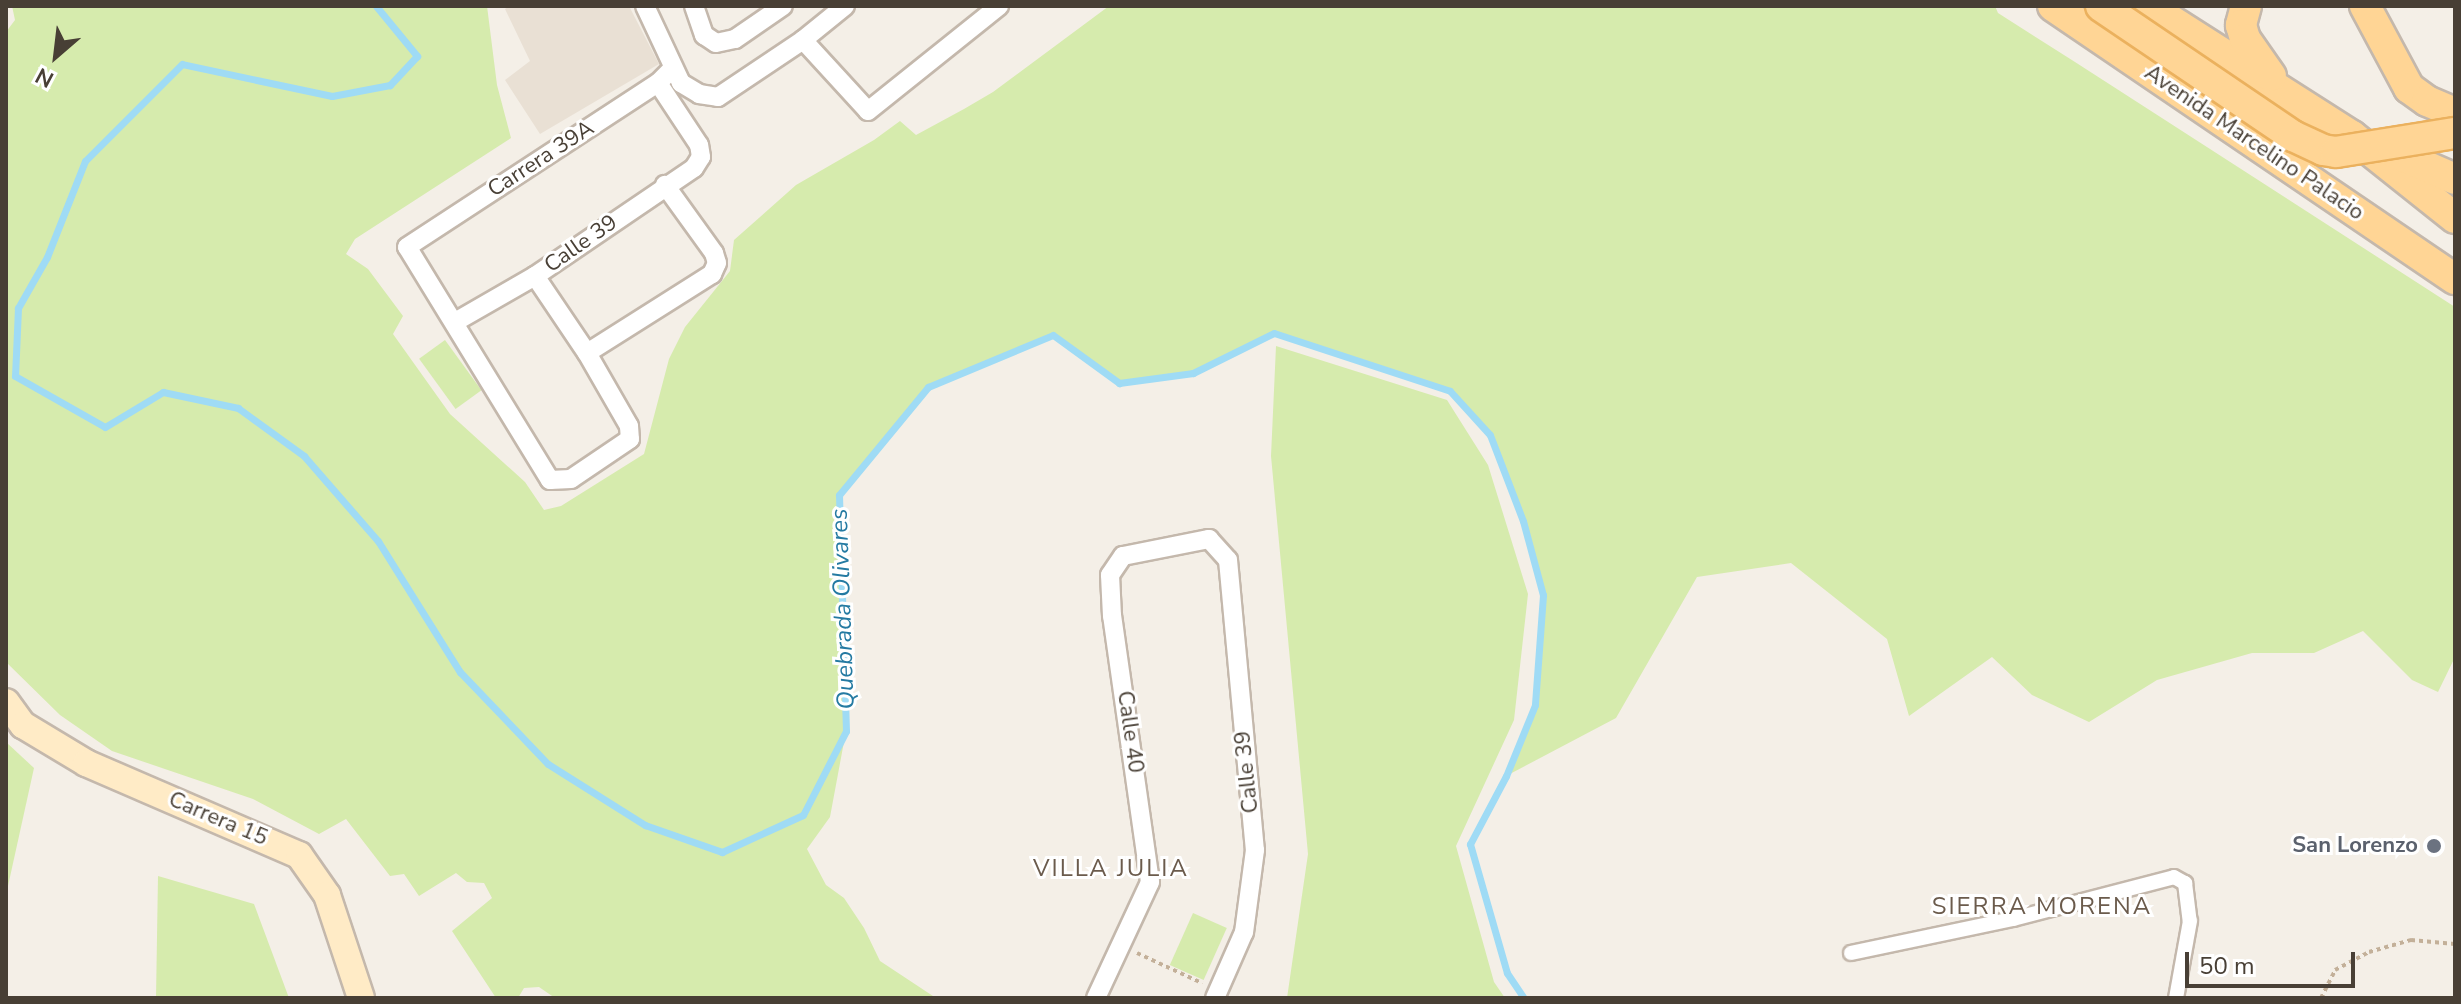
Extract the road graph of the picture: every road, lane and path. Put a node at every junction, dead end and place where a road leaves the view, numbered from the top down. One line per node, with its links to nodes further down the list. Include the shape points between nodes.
1 (645, 6): 12 (street)
2 (694, 6): 3 (street, via 704,35 716,43 735,39)
3 (783, 6)
4 (845, 6): 11 (street)
5 (999, 6): 11 (street, via 868,111)
6 (2053, 6): 22 (main road, Avenida Marcelino Palacio)
7 (2101, 6): 16 (main road, bridge, via 2293,136 2323,150)
8 (2148, 6): 14 (main road)
9 (2246, 6): 14 (main road, via 2241,25 2245,39)
10 (2365, 6): 15 (main road, via 2409,88)
11 (803, 40): 12 (street, via 718,97 699,94 681,83)
12 (672, 69): 13 (street, Carrera 39A)
13 (658, 83): 19 (street, Calle 39, via 699,145 701,157 694,168); 23 (street, Carrera 39A, via 407,247)
14 (2284, 93): 17 (main road)
15 (2455, 113)
16 (2454, 133)
17 (2352, 136): 18 (main road); 20 (main road)
18 (2455, 179)
19 (665, 185): 21 (street, Calle 39); 24 (street, via 714,253 712,274)
20 (2455, 218)
21 (535, 276): 23 (street, Calle 39); 24 (street)
22 (2455, 279)
23 (455, 322): 24 (street, via 550,480 571,479 630,439 629,426)
24 (587, 353)
25 (1217, 544): 28 (street, Calle 40, via 1209,539 1123,556 1110,575 1150,882); 30 (street, Calle 39, via 1228,560 1255,850 1244,932)
26 (6, 702): 31 (main road, Carrera 15, via 23,725 86,763 299,855 327,895)
27 (2455, 944): 34 (path, via 2411,940 2369,952 2335,970)
28 (1122, 946): 30 (path); 32 (street, Calle 40)
29 (1851, 953): 33 (street, via 2013,919 2174,877 2185,883 2190,921)
30 (1217, 995)
31 (361, 998)
32 (1096, 998)
33 (2176, 998)
34 (2321, 998)

